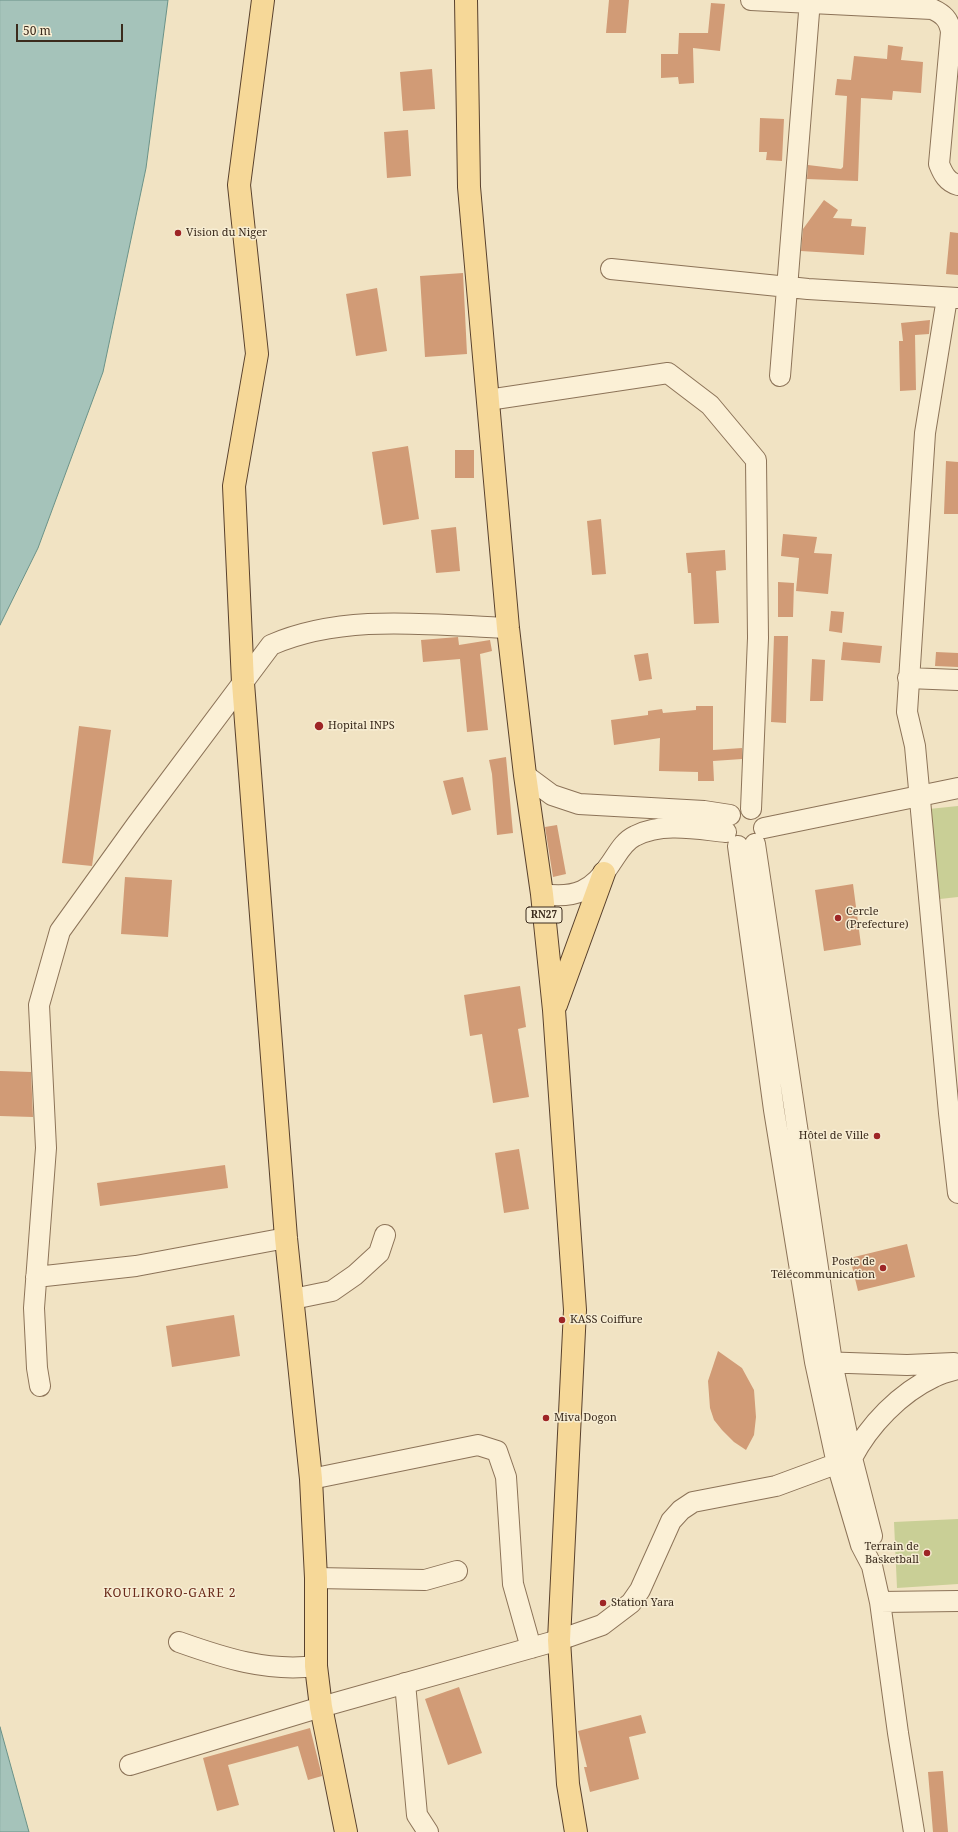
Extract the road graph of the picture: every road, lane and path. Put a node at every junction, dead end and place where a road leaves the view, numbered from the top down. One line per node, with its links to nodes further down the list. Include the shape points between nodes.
1 (263, 0): 14 (main road, via 239,185 257,354 234,486)
2 (466, 0): 10 (main road, RN27, via 469,187)
3 (751, 0): 4 (street)
4 (810, 2): 5 (street, via 932,9 948,20 951,32 939,164 945,176); 7 (street)
5 (958, 184)
6 (611, 270): 7 (street)
7 (787, 287): 8 (street); 9 (street)
8 (953, 298): 12 (street, via 925,433)
9 (780, 376)
10 (488, 400): 11 (main road, RN27); 18 (street, via 668,373 710,405 756,460 758,638 751,809 763,820)
11 (508, 628): 14 (street, via 381,622 335,628 287,638 271,645); 15 (main road, RN27)
12 (908, 678): 13 (street); 17 (street, via 907,712 915,746)
13 (958, 680)
14 (243, 683): 28 (main road); 29 (street, via 60,931 38,1005 46,1148)
15 (525, 775): 18 (street, via 552,795 579,804 704,811); 20 (main road, RN27)
16 (958, 788): 17 (street)
17 (920, 795): 18 (street); 23 (street)
18 (742, 833): 19 (street, via 683,827 653,829 634,836 621,847); 21 (street)
19 (604, 873): 20 (street, via 571,896); 22 (main road)
20 (542, 894): 22 (main road, RN27)
21 (765, 975): 24 (street); 25 (street)
22 (554, 1010): 42 (main road, RN27, via 575,1310)
23 (950, 1043): 26 (street)
24 (794, 1106): 25 (street); 30 (street)
25 (774, 1110): 30 (street)
26 (958, 1192)
27 (385, 1234): 31 (street, via 379,1253 355,1275 332,1291)
28 (286, 1238): 29 (street, via 136,1266); 31 (main road)
29 (36, 1277): 35 (street, via 34,1308)
30 (811, 1283): 32 (street)
31 (293, 1299): 37 (main road)
32 (824, 1362): 33 (street, via 907,1366); 36 (street)
33 (958, 1363)
34 (958, 1369): 36 (street, via 935,1376 908,1393 873,1427)
35 (40, 1386)
36 (844, 1461): 41 (street, via 861,1545 872,1566); 42 (street, via 776,1486 693,1502 681,1510 671,1522 650,1571 631,1603 602,1625)
37 (312, 1479): 39 (main road); 44 (street, via 478,1445 497,1450 506,1477 513,1584)
38 (457, 1571): 39 (street, via 425,1580)
39 (316, 1578): 45 (main road)
40 (958, 1601): 41 (street)
41 (880, 1602): 52 (street)
42 (559, 1640): 44 (street); 51 (main road, RN27, via 568,1784)
43 (179, 1642): 45 (street, via 248,1664 275,1668)
44 (530, 1648): 46 (street)
45 (316, 1666): 47 (main road)
46 (405, 1683): 47 (street); 50 (street, via 417,1814)
47 (321, 1706): 48 (street); 49 (main road)
48 (130, 1765)
49 (346, 1832)
50 (428, 1832)
51 (576, 1832)
52 (914, 1832)

